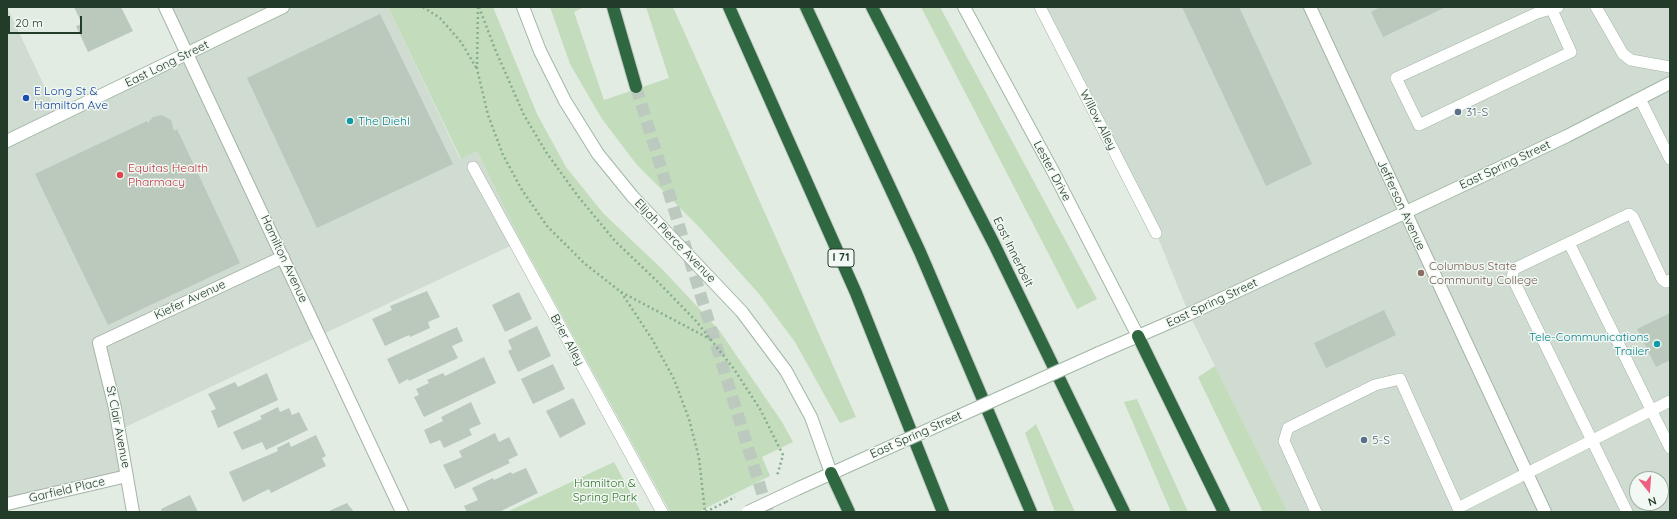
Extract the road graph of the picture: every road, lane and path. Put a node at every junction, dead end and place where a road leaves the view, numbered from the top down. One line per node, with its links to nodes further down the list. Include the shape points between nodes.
1 (165, 7): 15 (street, Hamilton Avenue)
2 (283, 7): 15 (street, East Long Street)
3 (423, 7): 17 (path, via 440,18 461,42)
4 (479, 7): 17 (path); 31 (path, bridge, via 494,49 524,115 546,152 615,241 696,321)
5 (524, 7): 37 (street, Elijah Pierce Avenue, bridge, via 540,51 565,100 598,154 633,197 742,312 786,370 810,417)
6 (613, 7): 19 (highway)
7 (728, 7): 50 (highway, I 71, via 856,293)
8 (806, 7): 43 (highway, via 920,252)
9 (872, 7): 51 (highway, East Innerbelt, via 994,244)
10 (964, 7): 30 (street, Lester Drive)
11 (1040, 7): 25 (lane, Willow Alley)
12 (1310, 7): 24 (street, Jefferson Avenue)
13 (1596, 7): 16 (lane, via 1623,54 1631,60)
14 (1555, 8): 14 (lane, via 1537,13 1396,78 1419,125 1571,52)
15 (187, 54): 21 (street, East Long Street); 27 (street, Hamilton Avenue)
16 (1670, 67)
17 (477, 69): 29 (path, via 488,115 500,149 522,190 547,226 584,263)
18 (1670, 83): 20 (street, East Spring Street)
19 (636, 88)
20 (1640, 99): 22 (lane); 24 (street, East Spring Street)
21 (7, 141)
22 (1670, 159)
23 (473, 167): 47 (lane, Brier Alley)
24 (1404, 213): 30 (street, East Spring Street); 38 (street, Jefferson Avenue)
25 (1156, 233)
26 (1569, 243): 28 (lane, via 1629,214 1633,217 1662,279 1666,282); 34 (lane); 35 (lane, via 1514,269 1512,277)
27 (283, 257): 32 (street, Kiefer Avenue); 46 (street, Hamilton Avenue)
28 (1670, 280)
29 (620, 292): 31 (path); 41 (path, bridge, via 652,339 674,379 689,419 699,458 705,512)
30 (1138, 336): 37 (street, East Spring Street, bridge); 52 (highway)
31 (710, 339): 40 (path, bridge, via 734,369 760,409 783,455 778,476)
32 (99, 343): 39 (street, St Clair Avenue)
33 (1670, 401): 34 (lane)
34 (1652, 410): 35 (lane); 36 (lane)
35 (1592, 440): 38 (lane); 55 (lane)
36 (1670, 448)
37 (831, 473): 48 (street, East Spring Street, bridge); 49 (highway)
38 (1527, 475): 44 (lane); 54 (street, Jefferson Avenue)
39 (127, 476): 42 (street, Garfield Place); 45 (street, St Clair Avenue)
40 (772, 479)
41 (739, 495)
42 (7, 504)
43 (1029, 508)
44 (1460, 510): 53 (lane, via 1400,379 1375,385 1288,428 1284,441)
45 (133, 512)
46 (402, 512)
47 (662, 512)
48 (748, 512)
49 (849, 512)
50 (944, 512)
51 (1124, 512)
52 (1224, 512)
53 (1316, 512)
54 (1545, 512)
55 (1627, 512)

